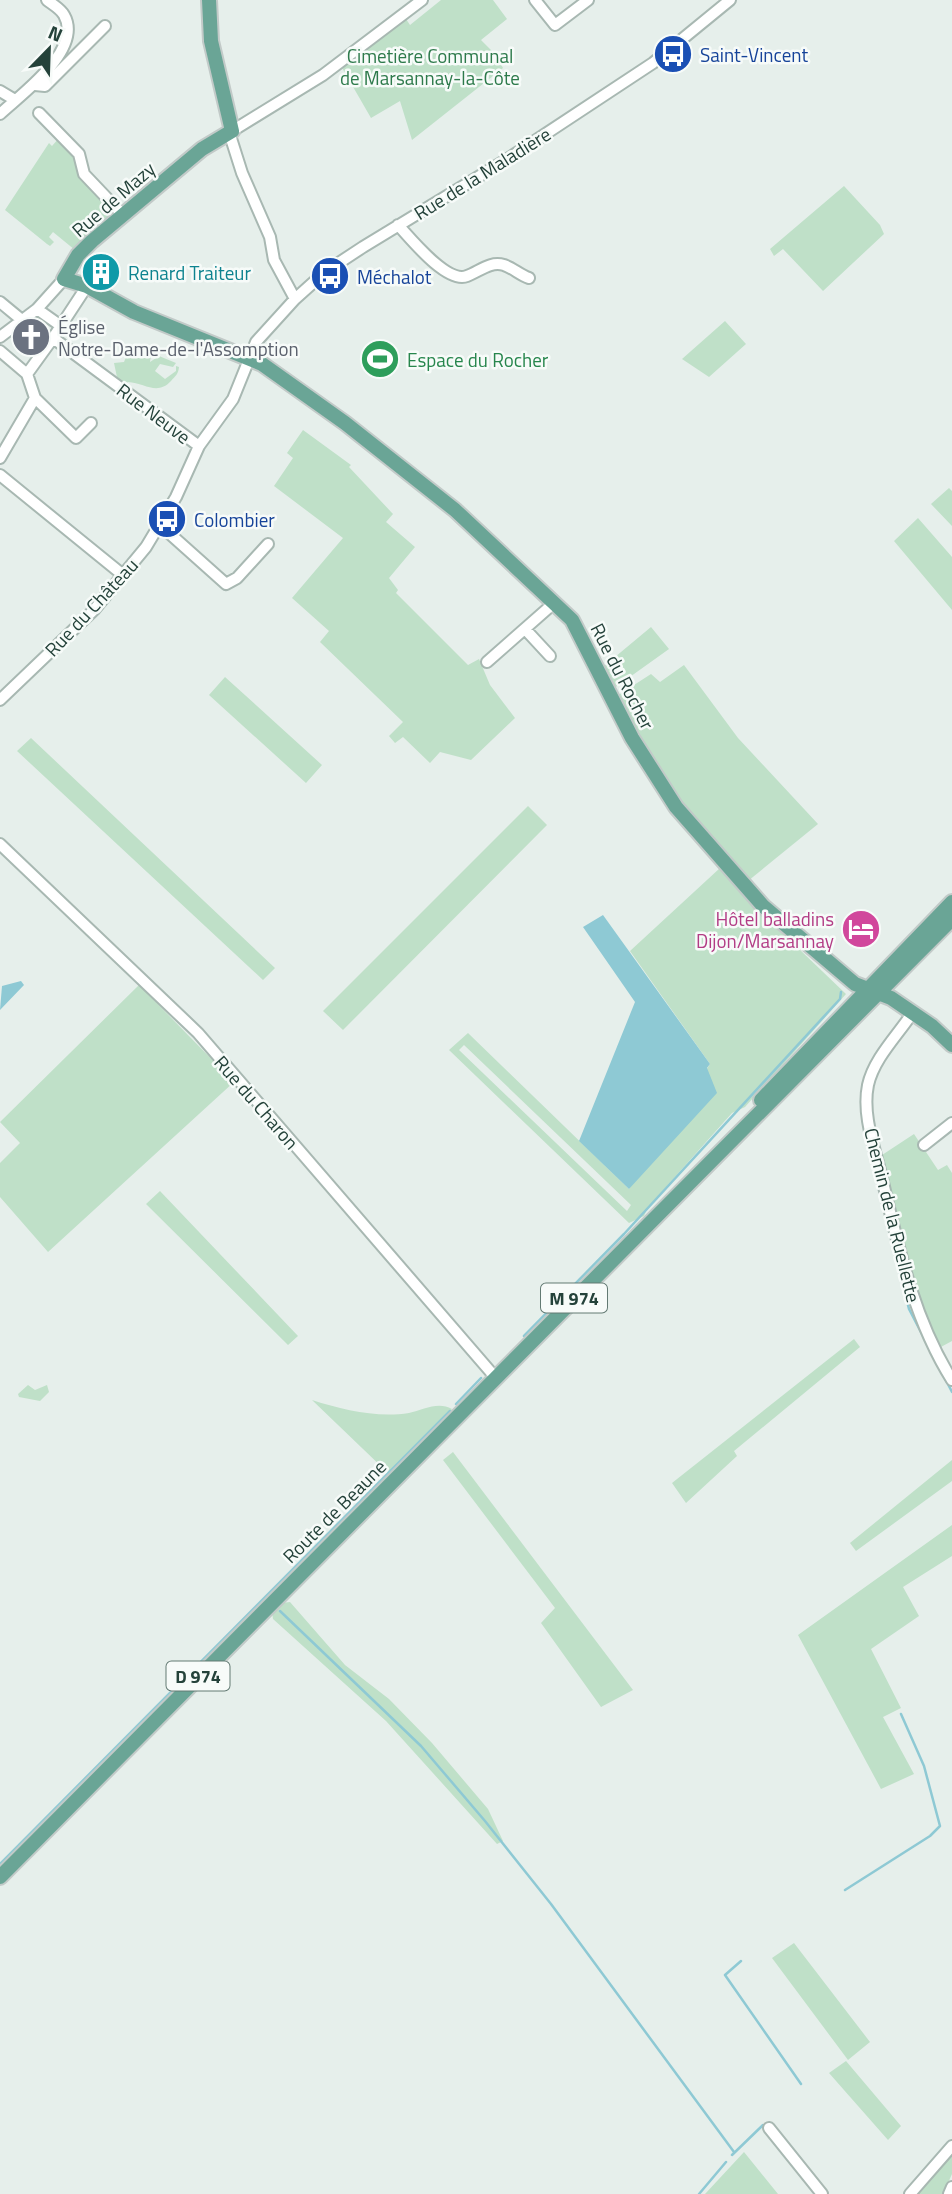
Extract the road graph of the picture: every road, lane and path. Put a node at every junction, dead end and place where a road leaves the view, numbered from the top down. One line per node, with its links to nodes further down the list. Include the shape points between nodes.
1 (47, 0): 8 (street, via 64,14 67,27 50,70)
2 (209, 0): 13 (main road, via 211,41)
3 (422, 0): 13 (street, via 323,75)
4 (535, 0): 5 (street, via 555,24)
5 (588, 0)
6 (724, 2): 15 (street, Rue de la Maladière, via 653,63)
7 (105, 26): 8 (street, via 45,86)
8 (35, 85): 10 (street)
9 (0, 91): 10 (street)
10 (15, 100): 12 (street)
11 (39, 113): 14 (street, via 79,154 84,174)
12 (0, 114)
13 (231, 132): 14 (main road, Rue de Mazy, via 209,143); 19 (street, via 242,173 270,237 274,260)
14 (122, 215): 17 (main road, Rue de Mazy, via 78,255)
15 (398, 225): 16 (street, via 455,276 463,278 482,267 501,265); 19 (street, Rue de la Maladière, via 326,272)
16 (529, 278)
17 (64, 279): 18 (main road, Rue du Rocher); 21 (street, Rue de Mazy)
18 (87, 286): 23 (street); 27 (main road, Rue du Rocher, via 135,312)
19 (295, 299): 27 (street, Rue de la Maladière, via 260,335)
20 (0, 302): 22 (street)
21 (37, 309): 22 (street, Rue de Mazy); 23 (street)
22 (23, 321): 24 (street, Rue de Mazy)
23 (61, 326): 25 (street)
24 (0, 337)
25 (53, 338): 28 (street); 31 (street, Rue Neuve)
26 (0, 351): 28 (street)
27 (250, 359): 31 (street, Rue du Château, via 233,399); 37 (main road, Rue du Rocher, via 335,415 455,510)
28 (27, 374): 29 (street)
29 (35, 398): 30 (street, via 76,438); 32 (street)
30 (91, 423)
31 (199, 446): 34 (street, Rue du Château)
32 (0, 458)
33 (0, 475): 36 (street)
34 (160, 525): 35 (street, via 226,584); 36 (street, Rue du Château)
35 (268, 544)
36 (123, 575): 41 (street, Rue du Château, via 94,610)
37 (554, 603): 38 (street); 45 (main road, Rue du Rocher, via 572,620 632,738 676,807 763,906 852,982)
38 (525, 629): 39 (street); 40 (street)
39 (550, 656)
40 (487, 662)
41 (0, 700)
42 (0, 844): 50 (street, Rue du Charon, via 198,1033)
43 (952, 902): 45 (main road, M 974)
44 (952, 919): 45 (main road, M 974)
45 (872, 991): 46 (main road, Rue du Rocher); 50 (main road, Route de Beaune / M 974, via 778,1080 698,1174)
46 (913, 1012): 47 (main road, Rue du Rocher); 51 (street, Chemin de la Ruellette, via 874,1069 867,1088 868,1110 908,1282)
47 (952, 1045)
48 (952, 1123): 49 (street)
49 (924, 1145)
50 (495, 1377): 52 (main road, Route de Beaune / M 974)
51 (952, 1380)
52 (397, 1475): 53 (main road, Route de Beaune / D 974)
53 (0, 1877)
54 (769, 2128): 57 (street)
55 (952, 2147): 58 (street)
56 (952, 2187): 59 (street)
57 (822, 2194)
58 (910, 2194)
59 (949, 2194)

